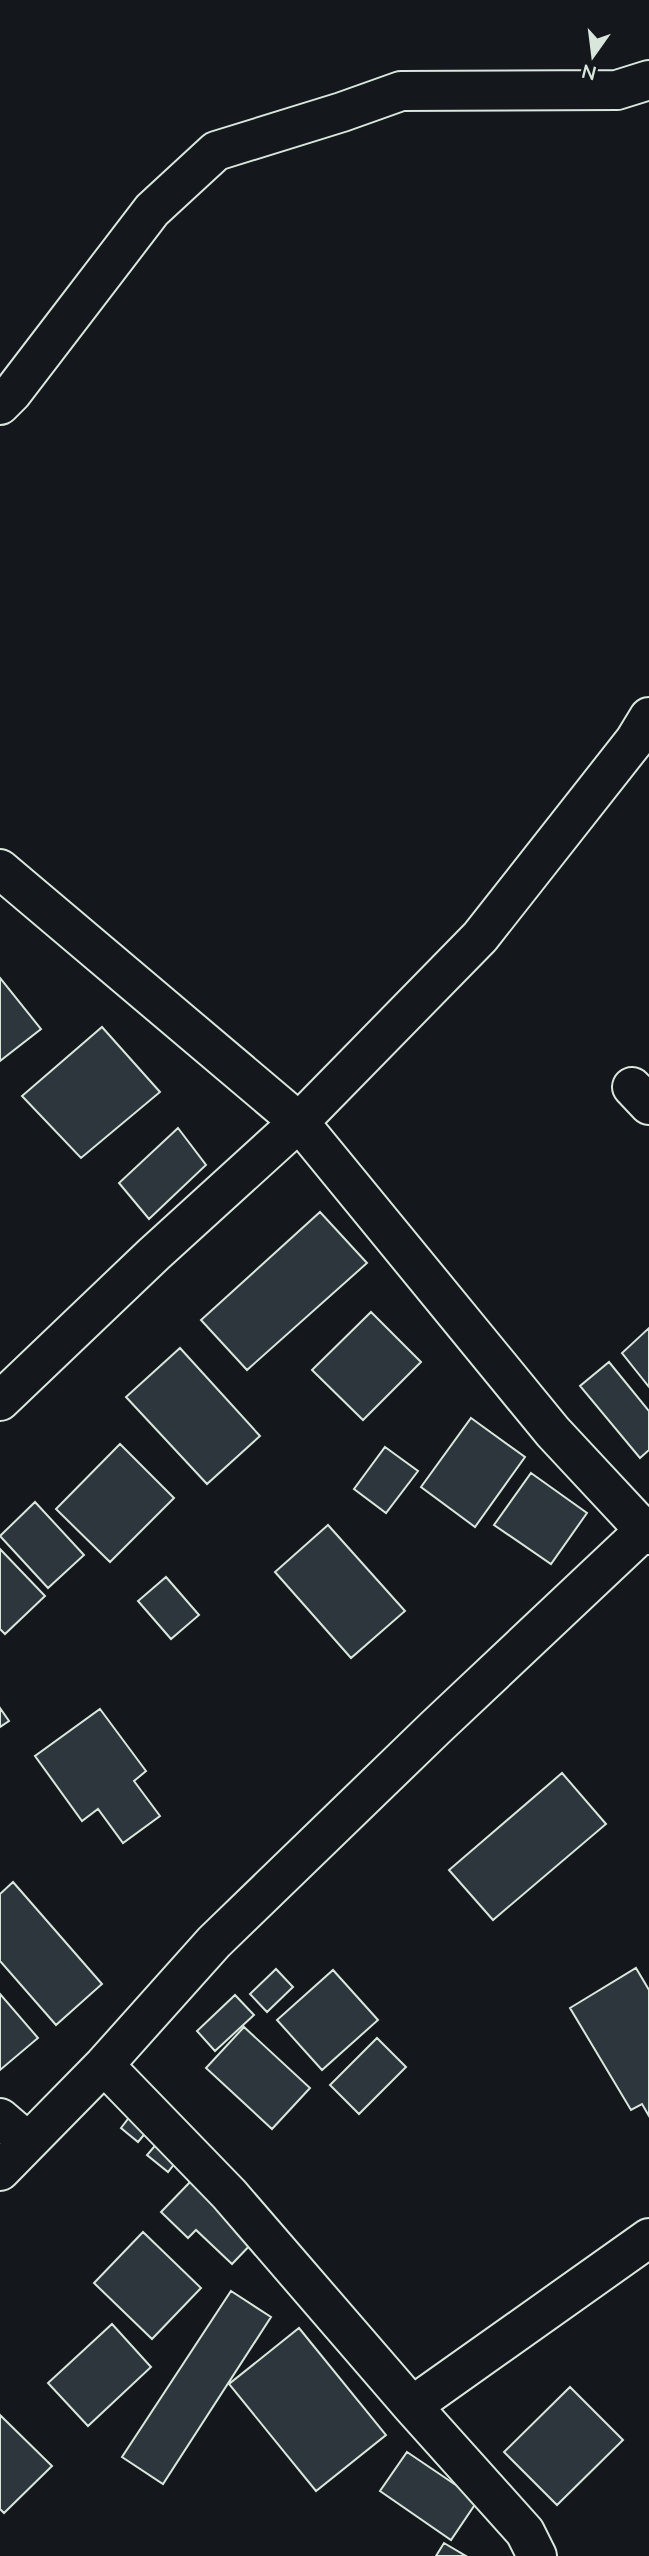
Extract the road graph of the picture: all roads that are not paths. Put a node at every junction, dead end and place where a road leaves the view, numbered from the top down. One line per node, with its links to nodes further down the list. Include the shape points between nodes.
1 (649, 80): 2 (street, via 617,90 401,91 216,151 152,211)
2 (0, 405)
3 (649, 717): 5 (street, via 480,937)
4 (0, 869): 5 (street)
5 (299, 1122): 6 (street); 7 (street, via 553,1433)
6 (0, 1401)
7 (647, 1532): 8 (street, via 214,1942)
8 (104, 2065): 9 (street); 12 (street, via 229,2194)
9 (14, 2130): 10 (street)
10 (0, 2171)
11 (649, 2238): 12 (street)
12 (412, 2406): 13 (street, via 525,2532)
13 (537, 2556)

